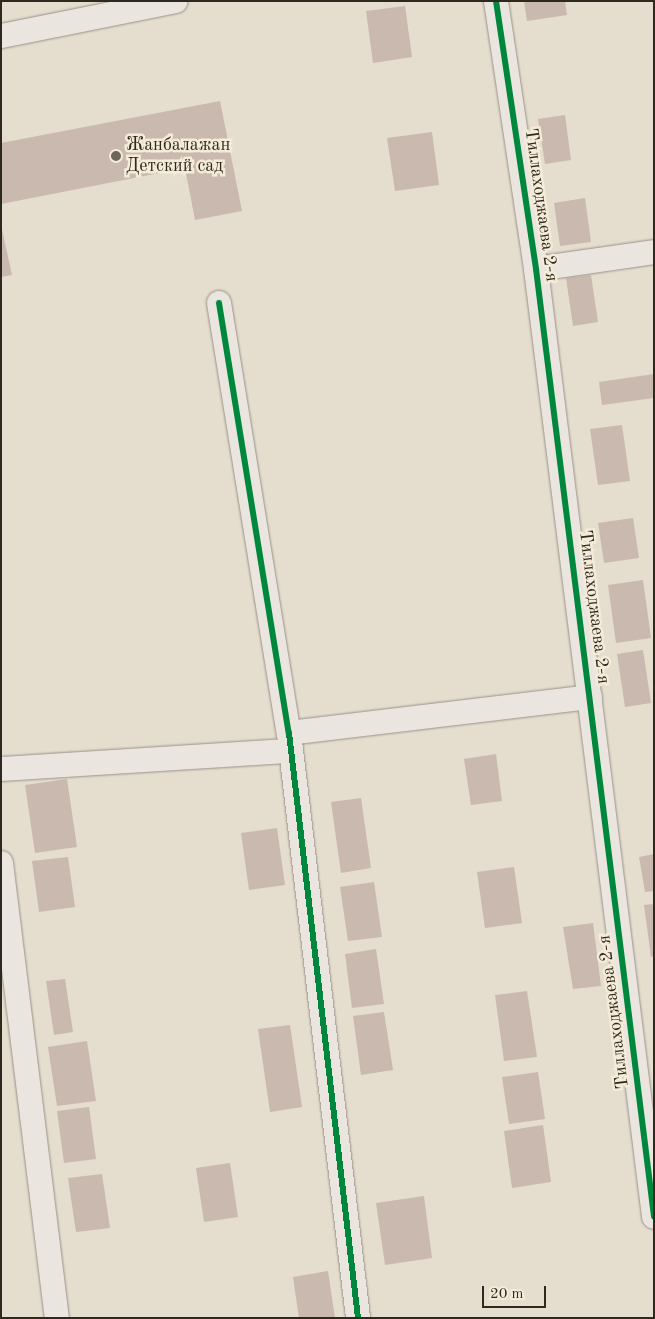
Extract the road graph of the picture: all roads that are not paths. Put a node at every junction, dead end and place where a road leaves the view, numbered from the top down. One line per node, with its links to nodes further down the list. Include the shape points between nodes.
1 (176, 1): 3 (street)
2 (496, 1): 5 (street, Тиллаходжаева 2-я)
3 (1, 36)
4 (654, 252): 5 (street)
5 (536, 269): 7 (street, Тиллаходжаева 2-я)
6 (219, 303): 8 (street)
7 (590, 697): 8 (street); 12 (street, Тиллаходжаева 2-я)
8 (290, 742): 9 (street); 14 (street)
9 (1, 768)
10 (1, 863): 11 (street)
11 (3, 890): 13 (street)
12 (654, 1217)
13 (57, 1318)
14 (358, 1318)

